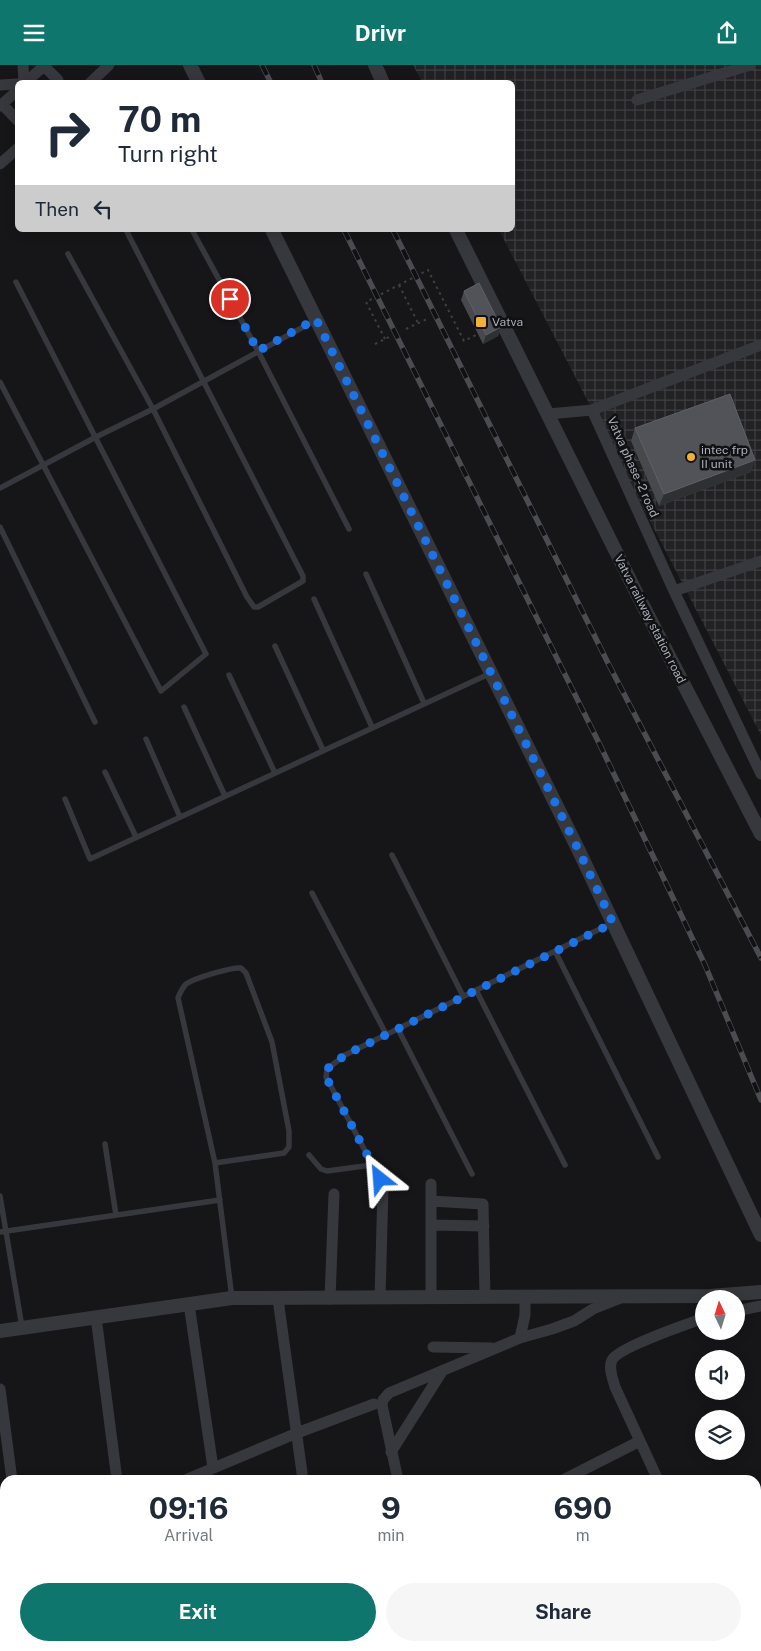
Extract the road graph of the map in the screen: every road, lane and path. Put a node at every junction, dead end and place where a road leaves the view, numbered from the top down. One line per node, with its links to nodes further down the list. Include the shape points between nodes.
1 (23, 65): 7 (street)
2 (44, 65): 8 (street); 9 (street)
3 (109, 65): 10 (street)
4 (190, 65): 11 (street)
5 (375, 65): 12 (street)
6 (750, 65): 16 (street)
7 (24, 80)
8 (27, 80)
9 (57, 80)
10 (93, 80)
11 (198, 80)
12 (382, 80)
13 (15, 84): 14 (street)
14 (0, 85)
15 (15, 93): 17 (street)
16 (637, 100)
17 (1, 105): 18 (street)
18 (15, 118)
19 (15, 151): 20 (street)
20 (0, 164)
21 (127, 232): 38 (lane)
22 (193, 232): 37 (lane)
23 (273, 232): 29 (street)
24 (457, 232): 40 (street, Vatva railway station road)
25 (68, 254): 41 (lane)
26 (16, 283): 43 (lane)
27 (399, 285): 30 (path); 32 (path, via 428,270 464,341); 34 (path, via 366,302)
28 (429, 318): 30 (path)
29 (316, 319): 37 (lane); 53 (street)
30 (418, 323): 31 (path)
31 (406, 329)
32 (478, 334)
33 (392, 336): 34 (path)
34 (385, 339): 35 (path)
35 (375, 344)
36 (761, 345): 42 (street, Vatva phase -2 road)
37 (258, 351): 38 (lane); 47 (lane)
38 (203, 381): 41 (lane); 41 (lane, via 303,576 303,581 258,607 254,607 247,597)
39 (0, 382): 44 (lane)
40 (546, 408): 42 (street); 67 (street, Vatva railway station road, via 640,601)
41 (153, 409): 43 (lane)
42 (592, 410): 50 (street, Vatva phase -2 road)
43 (96, 437): 44 (lane); 44 (lane, via 206,654 160,691)
44 (43, 465): 45 (lane)
45 (0, 488)
46 (0, 527): 57 (lane)
47 (349, 529)
48 (761, 561): 50 (street)
49 (366, 574): 55 (lane)
50 (674, 591): 63 (street, Vatva phase -2 road)
51 (314, 599): 58 (lane)
52 (275, 646): 60 (lane)
53 (491, 673): 55 (lane); 71 (street)
54 (229, 675): 62 (lane)
55 (424, 703): 58 (lane)
56 (184, 707): 64 (lane)
57 (95, 722)
58 (372, 727): 60 (lane)
59 (146, 739): 66 (lane)
60 (323, 750): 62 (lane)
61 (106, 772): 68 (lane)
62 (275, 773): 64 (lane)
63 (761, 773)
64 (225, 796): 66 (lane)
65 (65, 799): 68 (lane, via 90,859)
66 (180, 817): 68 (lane)
67 (761, 834)
68 (136, 837)
69 (392, 855): 74 (lane)
70 (312, 893): 76 (lane)
71 (613, 923): 72 (lane); 94 (street)
72 (555, 951): 73 (lane); 79 (lane)
73 (476, 990): 74 (lane); 82 (lane)
74 (463, 996): 75 (lane)
75 (398, 1029): 76 (lane); 83 (lane)
76 (386, 1034): 81 (lane, via 345,1055 325,1073)
77 (105, 1144): 90 (lane)
78 (309, 1155): 81 (lane, via 327,1171)
79 (658, 1157)
80 (215, 1163): 80 (lane, via 178,998 187,984 227,969 241,968 246,973 272,1042 289,1147 284,1153); 88 (lane)
81 (372, 1165): 84 (lane)
82 (565, 1165)
83 (472, 1174)
84 (381, 1184): 100 (street)
85 (431, 1184): 89 (street)
86 (334, 1194): 103 (street)
87 (0, 1196): 93 (lane)
88 (220, 1200): 90 (lane); 99 (lane)
89 (431, 1201): 91 (street); 92 (street, via 481,1203 484,1206)
90 (116, 1215): 93 (lane)
91 (431, 1225): 92 (street); 101 (street)
92 (484, 1226): 96 (street)
93 (3, 1232): 109 (lane)
94 (761, 1235)
95 (761, 1292): 98 (street)
96 (485, 1297): 97 (street); 101 (street)
97 (524, 1297): 98 (street); 111 (street, via 525,1315)
98 (623, 1297): 111 (street, via 560,1327)
99 (232, 1298): 102 (street); 104 (street)
100 (380, 1298): 101 (street); 103 (street)
101 (431, 1298)
102 (278, 1299): 103 (street); 117 (street)
103 (330, 1299)
104 (189, 1304): 107 (street); 120 (street)
105 (761, 1306): 106 (street)
106 (745, 1309)
107 (96, 1317): 109 (street); 122 (street)
108 (695, 1321): 118 (street, via 628,1349 612,1361 615,1387)
109 (22, 1327): 110 (street)
110 (0, 1331)
111 (520, 1338): 113 (street)
112 (433, 1347): 113 (street)
113 (496, 1348): 114 (street)
114 (443, 1369): 119 (street); 119 (street, via 389,1393 383,1400)
115 (0, 1389): 121 (street)
116 (374, 1405): 117 (street)
117 (297, 1433): 120 (street); 124 (street)
118 (640, 1441): 126 (street); 127 (street)
119 (391, 1452): 125 (street)
120 (213, 1468): 123 (street)
121 (11, 1475)
122 (115, 1475)
123 (197, 1475)
124 (303, 1475)
125 (397, 1475)
126 (573, 1475)
127 (656, 1475)

